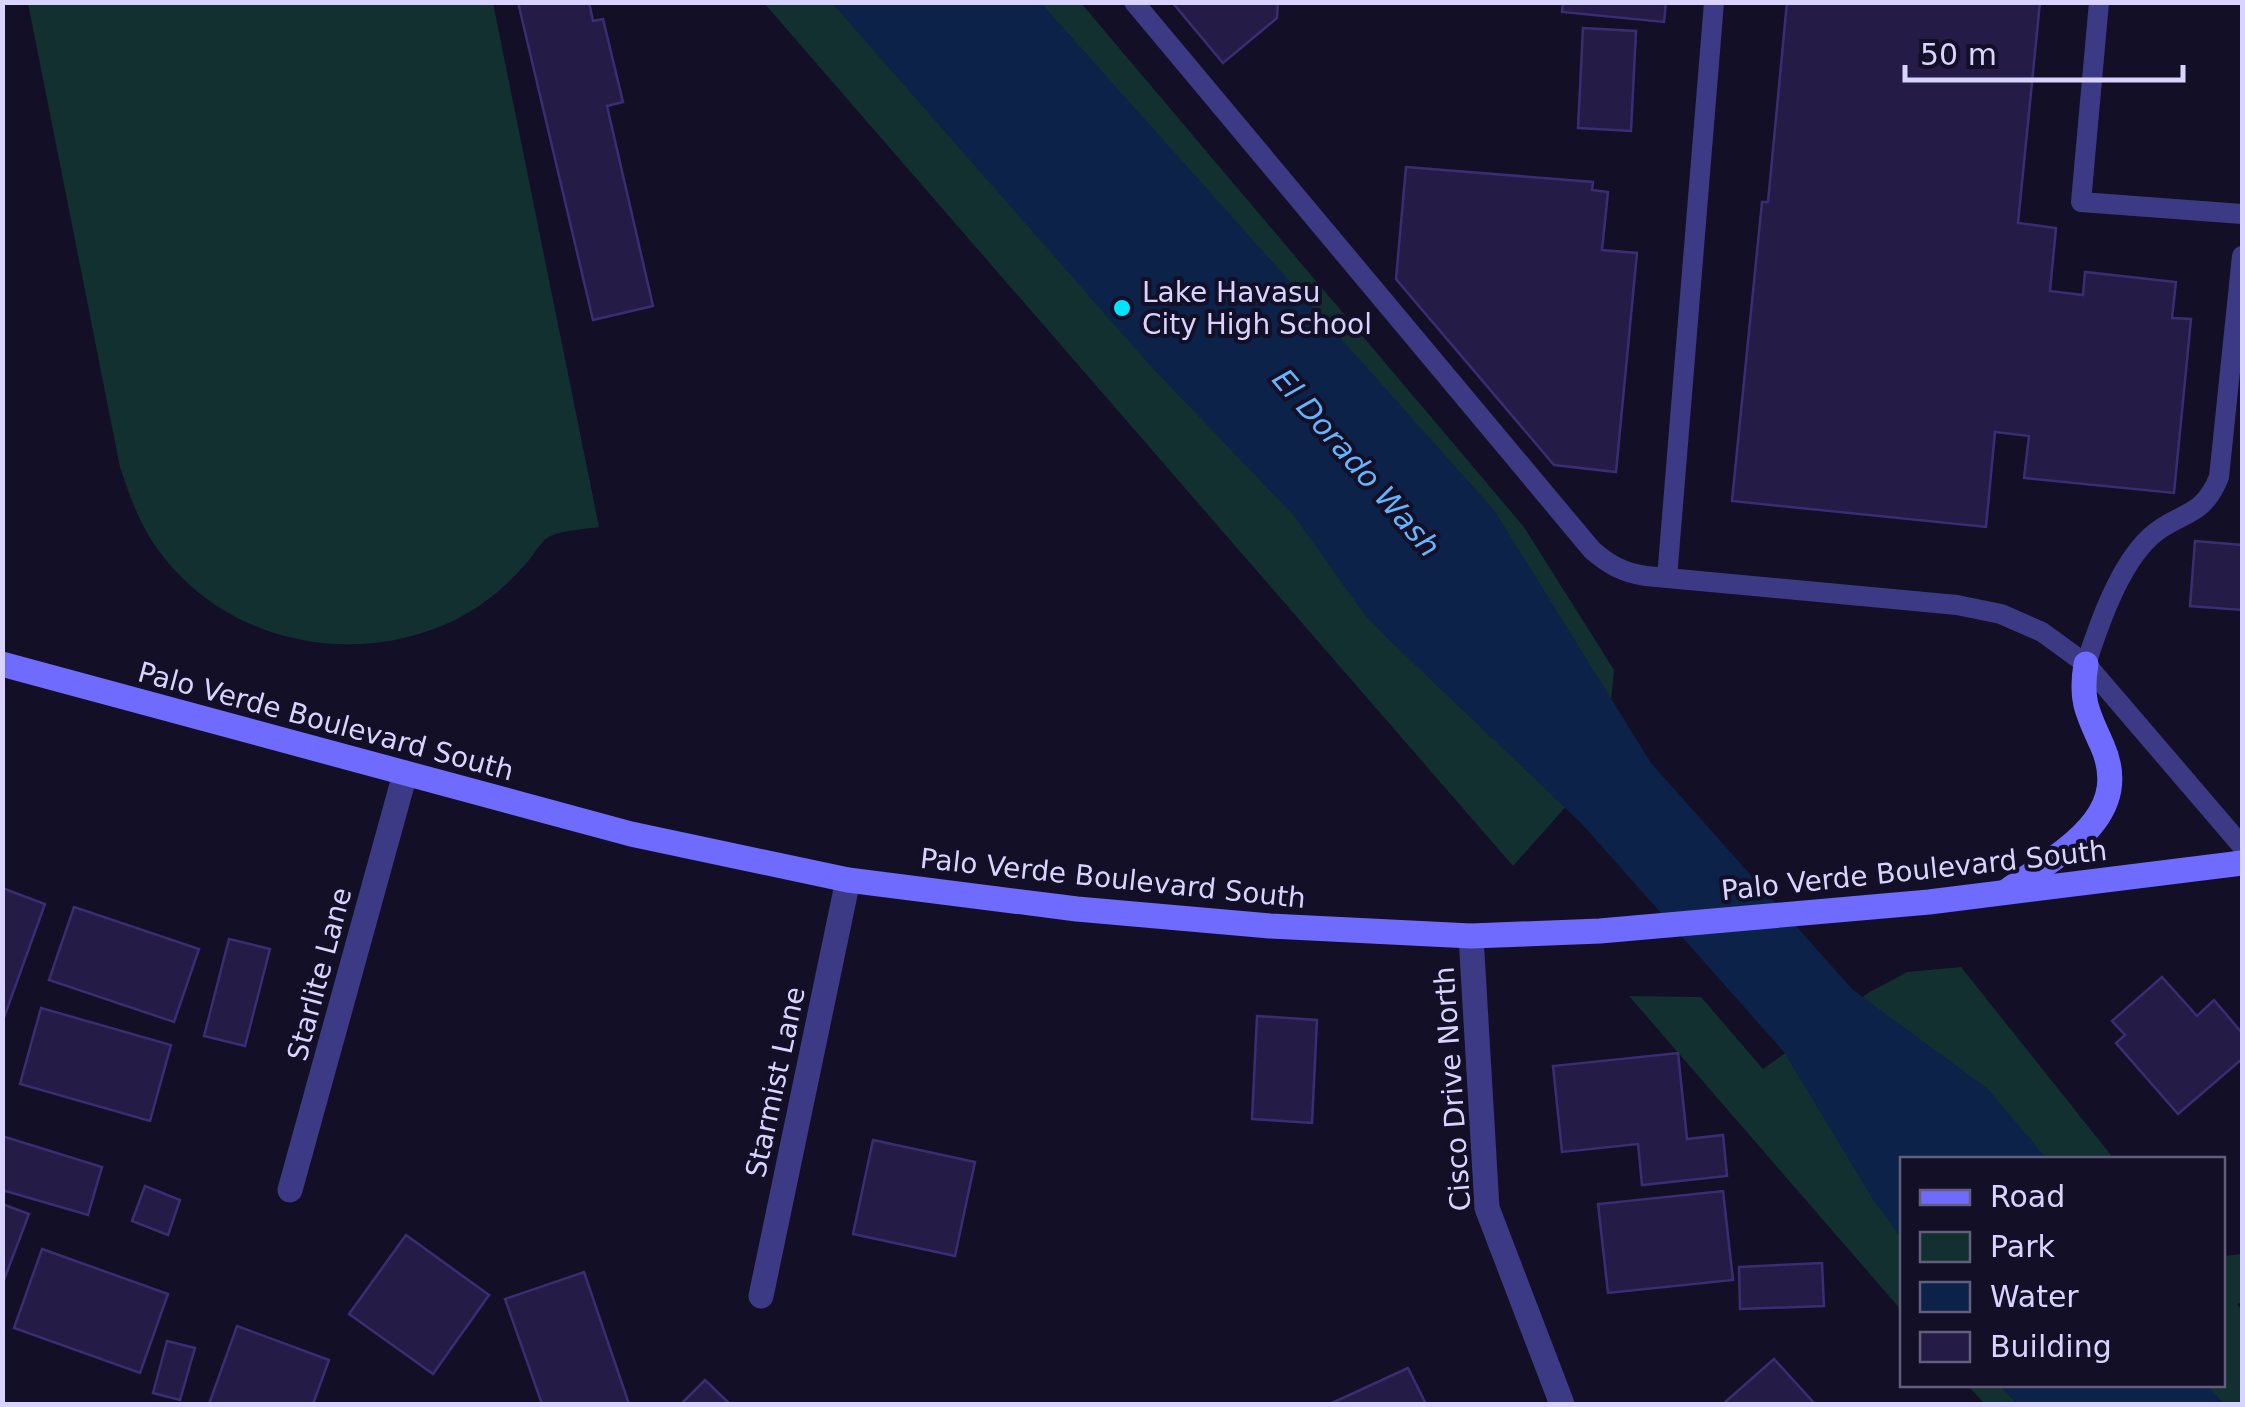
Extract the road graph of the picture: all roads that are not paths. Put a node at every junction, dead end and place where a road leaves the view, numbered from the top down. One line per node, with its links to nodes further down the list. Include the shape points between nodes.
1 (1134, 2): 6 (lane, via 1592,550 1626,572)
2 (1714, 2): 6 (lane)
3 (2100, 2): 4 (lane, via 2080,202)
4 (2242, 214)
5 (2242, 256): 8 (lane, via 2222,470 2191,515 2157,532 2135,554 2100,619)
6 (1667, 578): 8 (lane, via 2001,614 2042,632)
7 (2, 664): 9 (main road, Palo Verde Boulevard South)
8 (2086, 664): 10 (lane); 13 (main road, via 2082,696 2108,761 2106,804 2085,834)
9 (405, 774): 12 (main road, Palo Verde Boulevard South, via 632,834); 15 (street, Starlite Lane)
10 (2242, 846)
11 (2242, 864): 13 (main road, Palo Verde Boulevard South)
12 (848, 880): 14 (main road, Palo Verde Boulevard South, via 1077,910); 16 (street, Starmist Lane)
13 (2003, 893): 14 (main road, Palo Verde Boulevard South, via 1600,931)
14 (1471, 936): 17 (street, Cisco Drive North, via 1487,1208)
15 (290, 1190)
16 (761, 1296)
17 (1562, 1404)

